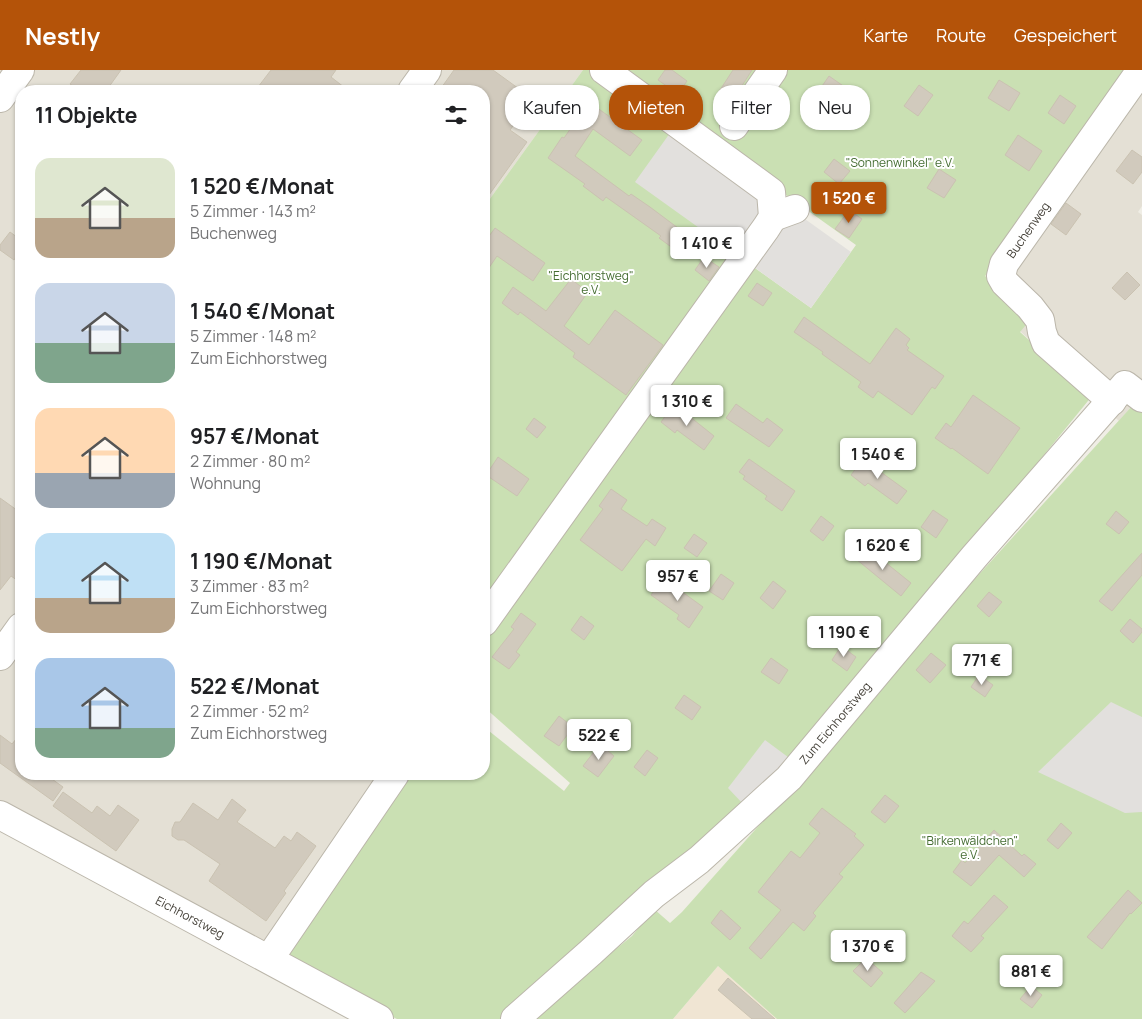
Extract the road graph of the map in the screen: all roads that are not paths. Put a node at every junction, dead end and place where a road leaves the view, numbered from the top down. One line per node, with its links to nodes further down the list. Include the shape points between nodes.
1 (20, 70): 8 (street)
2 (427, 70): 6 (street)
3 (604, 70): 11 (street, via 771,192 784,213 694,330)
4 (773, 70): 7 (street)
5 (1141, 70): 10 (street, Buchenweg, via 1004,264 1001,276 1040,320 1046,343)
6 (416, 85)
7 (763, 85)
8 (0, 98)
9 (1142, 398): 10 (street, Zum Eichhorstweg, via 1125,385)
10 (1112, 401): 18 (street, Zum Eichhorstweg, via 974,557 789,778 700,860 654,894)
11 (490, 614)
12 (15, 636): 13 (street)
13 (0, 656)
14 (391, 780): 16 (street)
15 (0, 815): 16 (street, Eichhorstweg)
16 (269, 959): 17 (street, Eichhorstweg)
17 (379, 1019)
18 (515, 1019)

